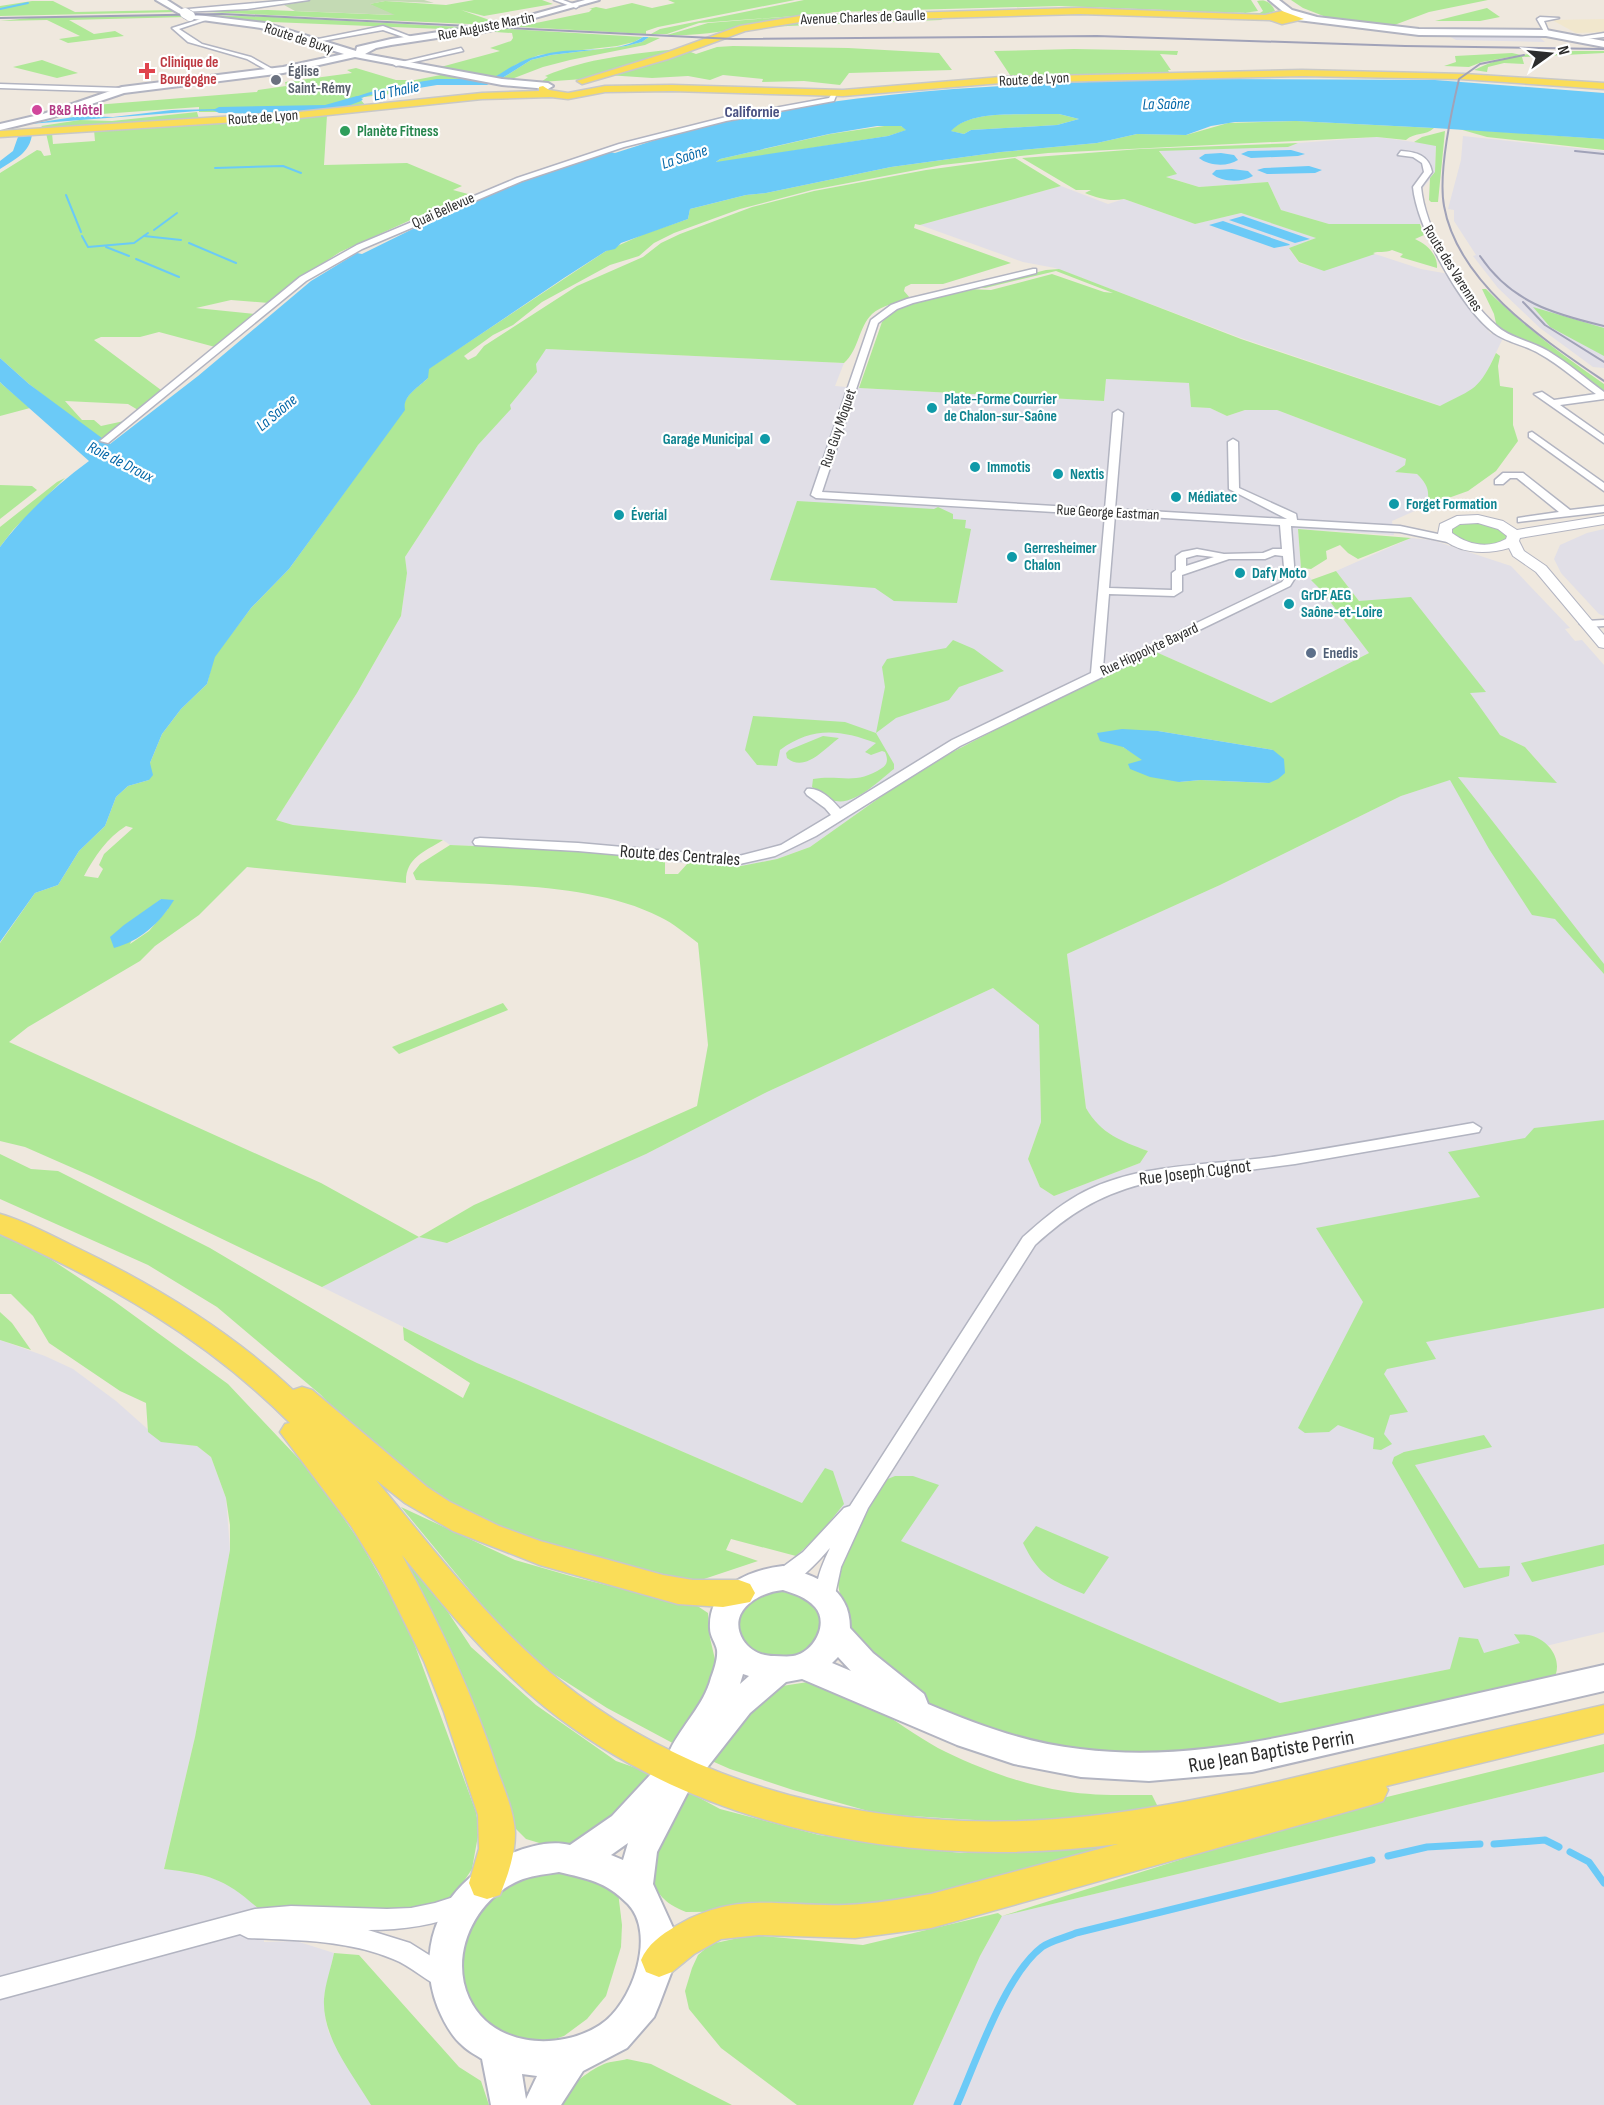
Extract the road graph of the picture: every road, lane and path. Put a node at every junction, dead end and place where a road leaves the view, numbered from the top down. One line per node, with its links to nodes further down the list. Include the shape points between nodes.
1 (160, 0): 7 (main road, Route de Buxy)
2 (306, 0): 7 (street)
3 (557, 0): 6 (street)
4 (595, 0): 6 (main road, Rue Auguste Martin)
5 (1272, 0): 8 (main road, via 1275,9); 9 (main road); 12 (main road, via 1289,12)
6 (576, 6): 16 (main road, Rue Auguste Martin, bridge, via 480,29)
7 (185, 13): 11 (main road, Route de Buxy)
8 (1271, 16): 9 (main road, Avenue Charles de Gaulle); 23 (main road, Avenue Charles de Gaulle, via 1051,11 792,20 734,31)
9 (1295, 17): 12 (main road)
10 (1556, 18): 13 (street, via 1540,19)
11 (206, 19): 17 (main road, Route de Buxy, via 257,24); 22 (street, via 175,28 195,43 248,57)
12 (1329, 21): 13 (main road, via 1419,32)
13 (1546, 33): 15 (main road)
14 (1604, 35): 15 (street)
15 (1576, 38): 18 (main road)
16 (414, 39): 17 (street, via 383,28); 20 (main road, Rue Auguste Martin, via 375,45)
17 (311, 41): 20 (main road, Route de Buxy)
18 (1604, 44)
19 (461, 50): 21 (street)
20 (352, 55): 21 (main road, Route de Buxy); 22 (main road)
21 (396, 64): 29 (main road, Route de Buxy)
22 (274, 72): 28 (main road)
23 (596, 77): 24 (main road, Avenue Charles de Gaulle); 27 (main road, via 587,82)
24 (566, 83): 27 (main road); 29 (main road, Avenue Charles de Gaulle)
25 (0, 86): 28 (street)
26 (1604, 86): 30 (main road, Route de Lyon, via 1302,73 1001,80)
27 (587, 88): 29 (main road, Route de Lyon, via 568,96); 30 (main road, Route de Lyon)
28 (122, 90): 31 (main road)
29 (547, 90): 31 (main road, Route de Lyon, via 299,115)
30 (834, 93): 40 (street, Quai Bellevue, via 832,100 696,124 512,181 336,258 303,279)
31 (5, 131)
32 (1401, 153): 35 (street, Route des Varennes, via 1419,156 1429,168 1416,192 1423,218 1438,249 1487,321 1498,332 1545,353)
33 (1033, 271): 44 (street, Rue Guy Môquet, via 930,295 894,307 874,322)
34 (1539, 394): 36 (street)
35 (1604, 396): 36 (street)
36 (1552, 403): 39 (street)
37 (1118, 413): 46 (street)
38 (1532, 435): 43 (street)
39 (1604, 440)
40 (105, 441)
41 (1233, 442): 50 (street, via 1234,489 1292,516)
42 (1499, 482): 47 (street, via 1508,475 1519,475)
43 (1604, 488)
44 (816, 495): 46 (street, Rue George Eastman)
45 (1604, 509): 47 (street)
46 (1110, 512): 50 (street, Rue George Eastman); 61 (street)
47 (1568, 514): 48 (street)
48 (1522, 520)
49 (1604, 520): 52 (street)
50 (1288, 522): 54 (street, Rue George Eastman); 58 (street, Rue Hippolyte Bayard)
51 (1500, 524): 52 (street); 53 (street, via 1467,519); 55 (street)
52 (1555, 526): 55 (street); 59 (street, via 1529,540 1528,547)
53 (1445, 527): 54 (street, Rue George Eastman); 56 (street, via 1445,534)
54 (1400, 529): 56 (street, Rue George Eastman)
55 (1513, 538): 57 (street, via 1498,547); 59 (street, via 1523,558)
56 (1452, 540): 57 (street)
57 (1475, 547): 60 (street, via 1521,566)
58 (1288, 553): 61 (street, via 1224,557 1177,573 1174,593); 65 (street, Rue Hippolyte Bayard, via 1290,578 1286,584)
59 (1541, 569): 60 (street)
60 (1552, 585): 63 (street)
61 (1104, 591): 65 (street)
62 (1604, 623): 63 (street)
63 (1586, 624): 64 (street)
64 (1604, 644)
65 (1097, 673): 66 (street, Rue Hippolyte Bayard)
66 (956, 743): 68 (street, Route des Centrales)
67 (811, 792): 68 (street)
68 (839, 816): 69 (street, Route des Centrales, via 782,850 735,861)
69 (480, 842)
70 (1473, 1128): 74 (street, Rue Joseph Cugnot, via 1270,1163 1135,1178 1073,1204 1029,1241)
71 (0, 1224): 72 (main road, via 87,1265)
72 (162, 1307): 73 (main road); 86 (main road, via 300,1438 350,1501 395,1571 443,1669 495,1815 497,1848)
73 (220, 1344): 76 (main road, via 313,1406 394,1480 460,1522 521,1547 686,1593); 83 (main road, via 309,1425 478,1623 522,1669 570,1708 619,1740 697,1779 817,1818 892,1832 971,1837 1054,1835 1133,1827)
74 (860, 1505): 75 (street, Rue Joseph Cugnot, via 810,1557); 77 (street, Rue Joseph Cugnot, via 831,1567)
75 (783, 1578): 76 (main road, via 752,1585); 77 (main road, via 800,1581)
76 (739, 1593): 79 (main road, via 730,1603 724,1627)
77 (826, 1598): 78 (main road, via 835,1614)
78 (836, 1633): 80 (main road, via 819,1658); 82 (main road, Rue Jean Baptiste Perrin, via 862,1662)
79 (732, 1650): 80 (main road, via 752,1664); 80 (main road, via 722,1695 690,1756 740,1704)
80 (790, 1669): 82 (main road, Rue Jean Baptiste Perrin, via 832,1674)
81 (1604, 1678): 82 (main road, Rue Jean Baptiste Perrin, via 1293,1750 1196,1766 1116,1767 1049,1758 983,1741)
82 (938, 1722)
83 (1588, 1723): 88 (main road, via 1476,1762 931,1911 856,1922 760,1916 719,1922 690,1936)
84 (577, 1858): 85 (main road, via 610,1868); 85 (main road, via 621,1831 668,1787 641,1850); 86 (main road, via 540,1859 504,1872)
85 (636, 1888): 88 (main road, via 655,1921)
86 (478, 1892): 87 (street, via 445,1912 405,1920 289,1916); 89 (main road, via 457,1919 449,1938)
87 (233, 1926): 89 (street, via 304,1930 370,1941 404,1952); 90 (street)
88 (659, 1960): 92 (main road, via 650,1991 622,2029 603,2043)
89 (445, 1978): 91 (main road, via 450,2000 461,2020)
90 (0, 1988)
91 (496, 2049): 92 (main road, via 533,2059); 93 (main road, via 509,2091)
92 (573, 2055): 94 (main road)
93 (509, 2105)
94 (542, 2105)

